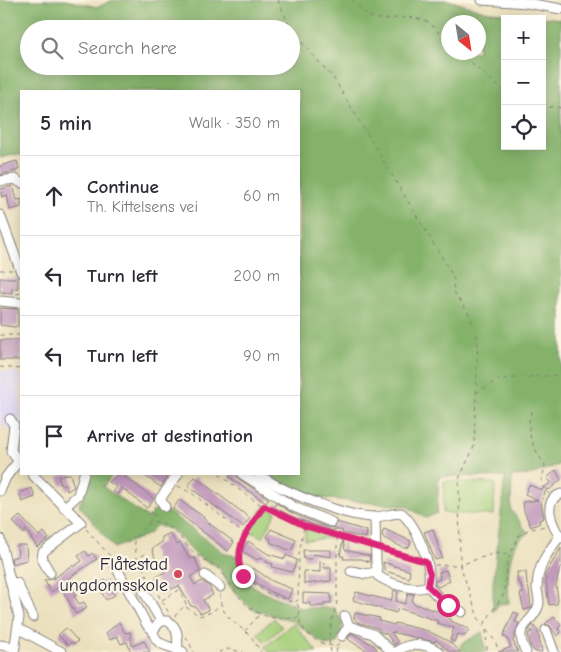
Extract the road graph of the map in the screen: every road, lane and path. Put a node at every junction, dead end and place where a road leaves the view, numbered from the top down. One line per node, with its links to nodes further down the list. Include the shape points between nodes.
1 (278, 0): 5 (path)
2 (352, 0): 6 (path, via 375,20 401,17 424,20)
3 (482, 0): 4 (street)
4 (561, 9)
5 (287, 20)
6 (441, 36)
7 (300, 39): 25 (path, via 334,78 450,271 454,280 453,291 471,317 478,338)
8 (468, 60): 9 (path)
9 (501, 89)
10 (561, 108): 11 (path)
11 (546, 109)
12 (0, 181): 13 (street, via 15,179)
13 (20, 182)
14 (0, 215): 15 (street)
15 (20, 268)
16 (0, 270): 17 (path)
17 (20, 271)
18 (0, 301): 19 (street)
19 (20, 307)
20 (0, 335): 21 (path)
21 (20, 335)
22 (0, 367): 23 (path)
23 (20, 369)
24 (561, 375): 25 (path, via 499,379)
25 (475, 394): 60 (path, via 474,447 459,479)
26 (532, 411): 39 (path, via 528,428 545,466 542,486)
27 (10, 419): 28 (street, via 14,425 11,451)
28 (20, 461): 29 (street)
29 (3, 475): 38 (street)
30 (33, 475): 43 (street)
31 (84, 475): 43 (street, via 78,495)
32 (177, 475): 37 (street)
33 (220, 475): 36 (path)
34 (244, 475): 40 (street)
35 (259, 475): 40 (street)
36 (223, 477): 42 (path)
37 (172, 483): 41 (street); 51 (path)
38 (0, 490)
39 (557, 496): 49 (street, via 550,512)
40 (277, 497): 44 (path); 45 (street); 46 (street, via 306,514)
41 (163, 504): 48 (path, via 151,510 151,514 157,514 149,520)
42 (264, 506): 44 (path); 51 (path)
43 (64, 508): 47 (street)
44 (270, 510): 50 (path)
45 (375, 517): 55 (street); 59 (street, via 404,510)
46 (331, 522)
47 (81, 523): 61 (path); 64 (street, via 43,552 42,559)
48 (150, 524): 58 (path, via 134,541); 66 (path, via 164,523 197,556 219,567)
49 (553, 525): 53 (street); 57 (path, via 519,535)
50 (305, 526): 52 (path); 72 (path, via 299,554)
51 (245, 534): 72 (path, via 239,553 243,576 272,596)
52 (337, 535): 55 (path); 92 (path, via 337,602)
53 (561, 536): 107 (street, via 539,571 538,607 521,632)
54 (0, 539): 67 (street)
55 (376, 547): 59 (path); 63 (street)
56 (146, 554): 58 (path)
57 (511, 555): 60 (path, via 495,553); 82 (path, via 507,562 504,594)
58 (137, 559): 61 (path); 71 (path)
59 (426, 562): 60 (path); 68 (street, via 430,574)
60 (460, 565): 82 (path)
61 (116, 566): 86 (street)
62 (351, 571): 63 (street)
63 (376, 572): 68 (street, via 389,582 418,588)
64 (50, 573)
65 (205, 575): 69 (street)
66 (225, 576): 69 (path); 76 (path, via 244,602)
67 (11, 582): 79 (street, via 17,583); 85 (street)
68 (428, 586): 75 (street, via 441,600)
69 (220, 588): 73 (path)
70 (143, 590): 81 (street)
71 (162, 600): 74 (path, via 179,590); 80 (path)
72 (297, 603): 77 (path)
73 (221, 605): 74 (path, via 200,616); 89 (path, via 229,619)
74 (185, 606): 80 (path)
75 (462, 612)
76 (260, 615): 77 (path, via 284,619); 89 (path)
77 (300, 616): 92 (path, via 300,623 309,635)
78 (345, 616): 83 (street)
79 (33, 617)
80 (173, 618): 84 (path)
81 (161, 622): 84 (street, via 168,621); 86 (street)
82 (483, 625): 87 (path)
83 (349, 626): 90 (street); 103 (street, via 373,634)
84 (179, 627): 95 (street); 97 (path)
85 (19, 629): 94 (street); 96 (street)
86 (153, 630): 95 (street, via 163,646)
87 (486, 630): 105 (path); 106 (path)
88 (546, 630): 91 (street)
89 (244, 632): 100 (path)
90 (342, 636): 93 (path)
91 (557, 645)
92 (330, 646): 93 (path); 101 (path)
93 (338, 646): 102 (path)
94 (10, 647)
95 (179, 651)
96 (62, 652)
97 (194, 652)
98 (219, 652): 99 (path, via 228,649)
99 (243, 652)
100 (261, 652)
101 (331, 652)
102 (336, 652)
103 (394, 652): 104 (street, via 412,644)
104 (439, 652)
105 (487, 652)
106 (500, 652)
107 (526, 652)

